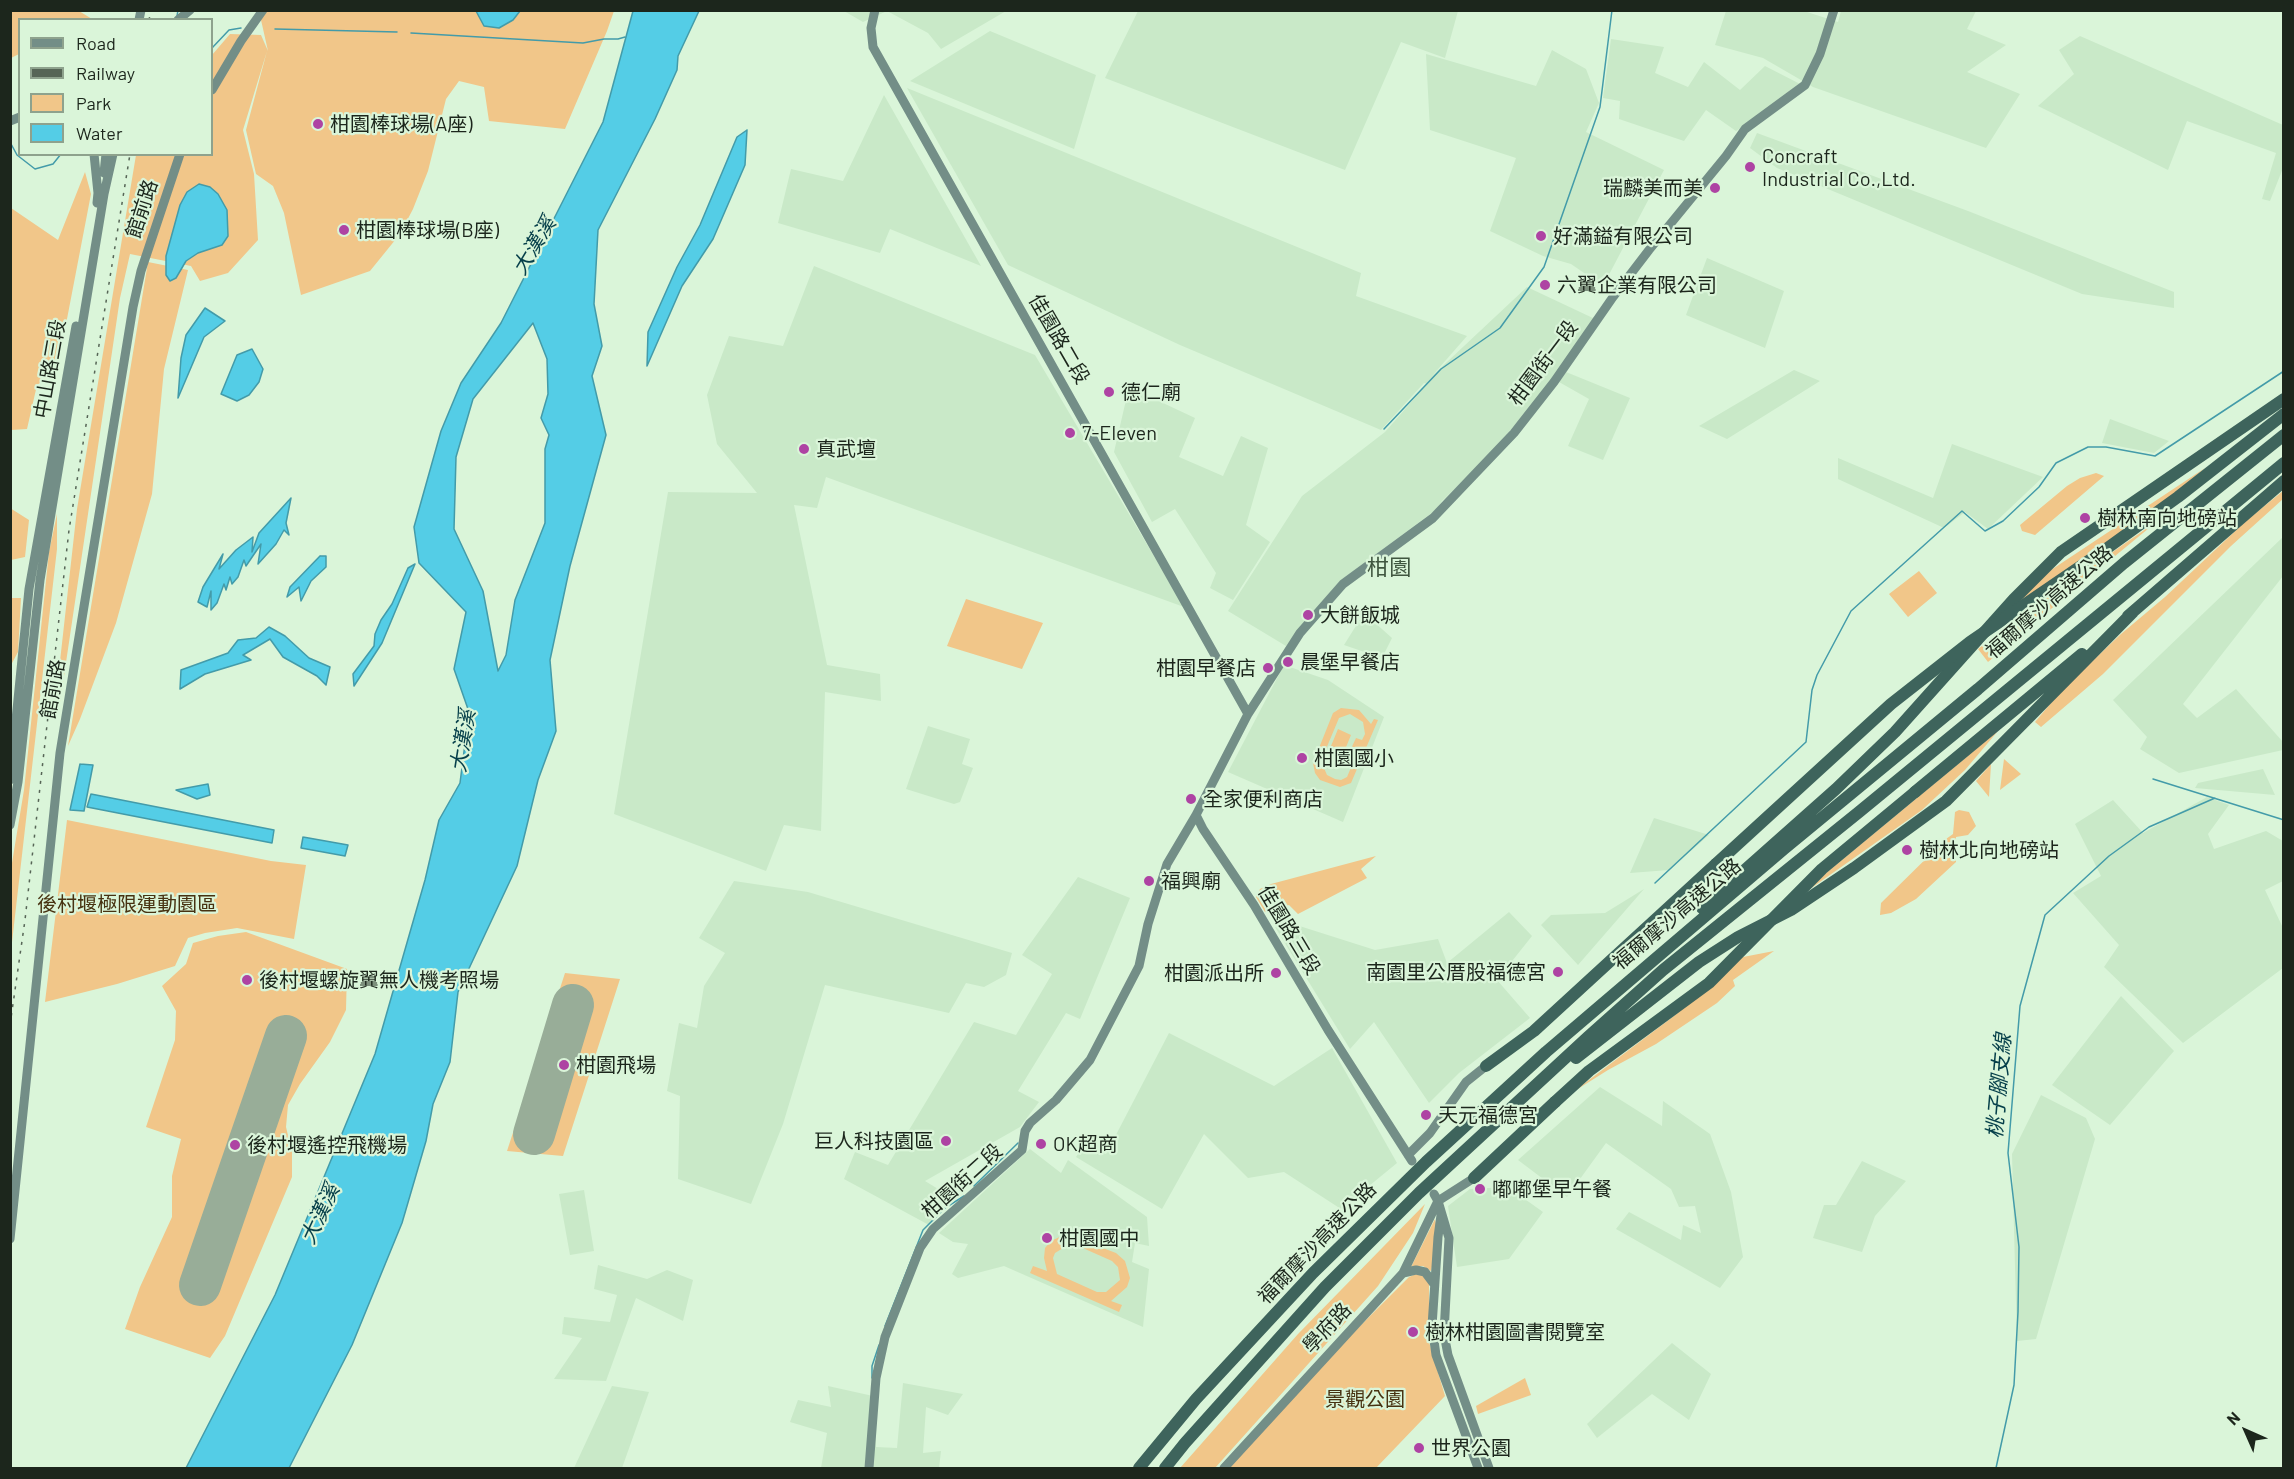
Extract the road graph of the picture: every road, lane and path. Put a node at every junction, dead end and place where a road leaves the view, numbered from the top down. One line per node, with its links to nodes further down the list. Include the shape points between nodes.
1 (263, 10): 4 (street)
2 (875, 10): 16 (street, 佳園路二段, via 873,46)
3 (1834, 10): 16 (street, 柑園街一段, via 1805,85 1745,129 1613,297 1514,433 1433,518 1337,590 1300,633)
4 (213, 88)
5 (94, 156): 9 (street, 中山路三段)
6 (105, 156): 9 (street)
7 (112, 156): 9 (street, 中山路三段)
8 (179, 156): 26 (street, 館前路, via 133,307 60,753)
9 (102, 192): 17 (street, 中山路三段, via 29,590); 19 (street, 中山路三段, via 40,580)
10 (2283, 399): 20 (highway, via 2061,552 1895,732)
11 (2283, 414): 21 (highway, bridge, via 2178,497 1970,642 1891,704 1534,1031)
12 (2283, 435): 20 (highway, 福爾摩沙高速公路, via 2124,562)
13 (2283, 463): 22 (highway, 福爾摩沙高速公路, via 1664,970)
14 (2283, 481): 15 (highway)
15 (2133, 612): 22 (highway, via 1946,801 1791,910 1699,962); 23 (highway, bridge, via 1821,870 1709,983 1589,1071)
16 (1248, 714): 18 (street)
17 (10, 780)
18 (1196, 815): 21 (street, 佳園路三段, via 1410,1158 1466,1082); 29 (street, 柑園街二段, via 1167,864 1139,966 1090,1060 1030,1123 1022,1150 933,1229 920,1248 885,1337 876,1378)
19 (10, 825)
20 (1546, 1052): 30 (highway, 福爾摩沙高速公路, via 1313,1273 1196,1399)
21 (1486, 1066)
22 (1498, 1121): 31 (highway, 福爾摩沙高速公路, via 1325,1287)
23 (1474, 1178): 24 (street)
24 (1436, 1197): 25 (street); 27 (street, 學府路)
25 (1442, 1212): 28 (street); 34 (street, via 1449,1238 1444,1334)
26 (10, 1239)
27 (1403, 1273): 28 (street, via 1425,1272); 32 (street, 學府路)
28 (1434, 1284): 33 (street, via 1432,1326 1436,1355)
29 (869, 1468)
30 (1139, 1468)
31 (1166, 1468)
32 (1224, 1468)
33 (1478, 1468)
34 (1489, 1468)

